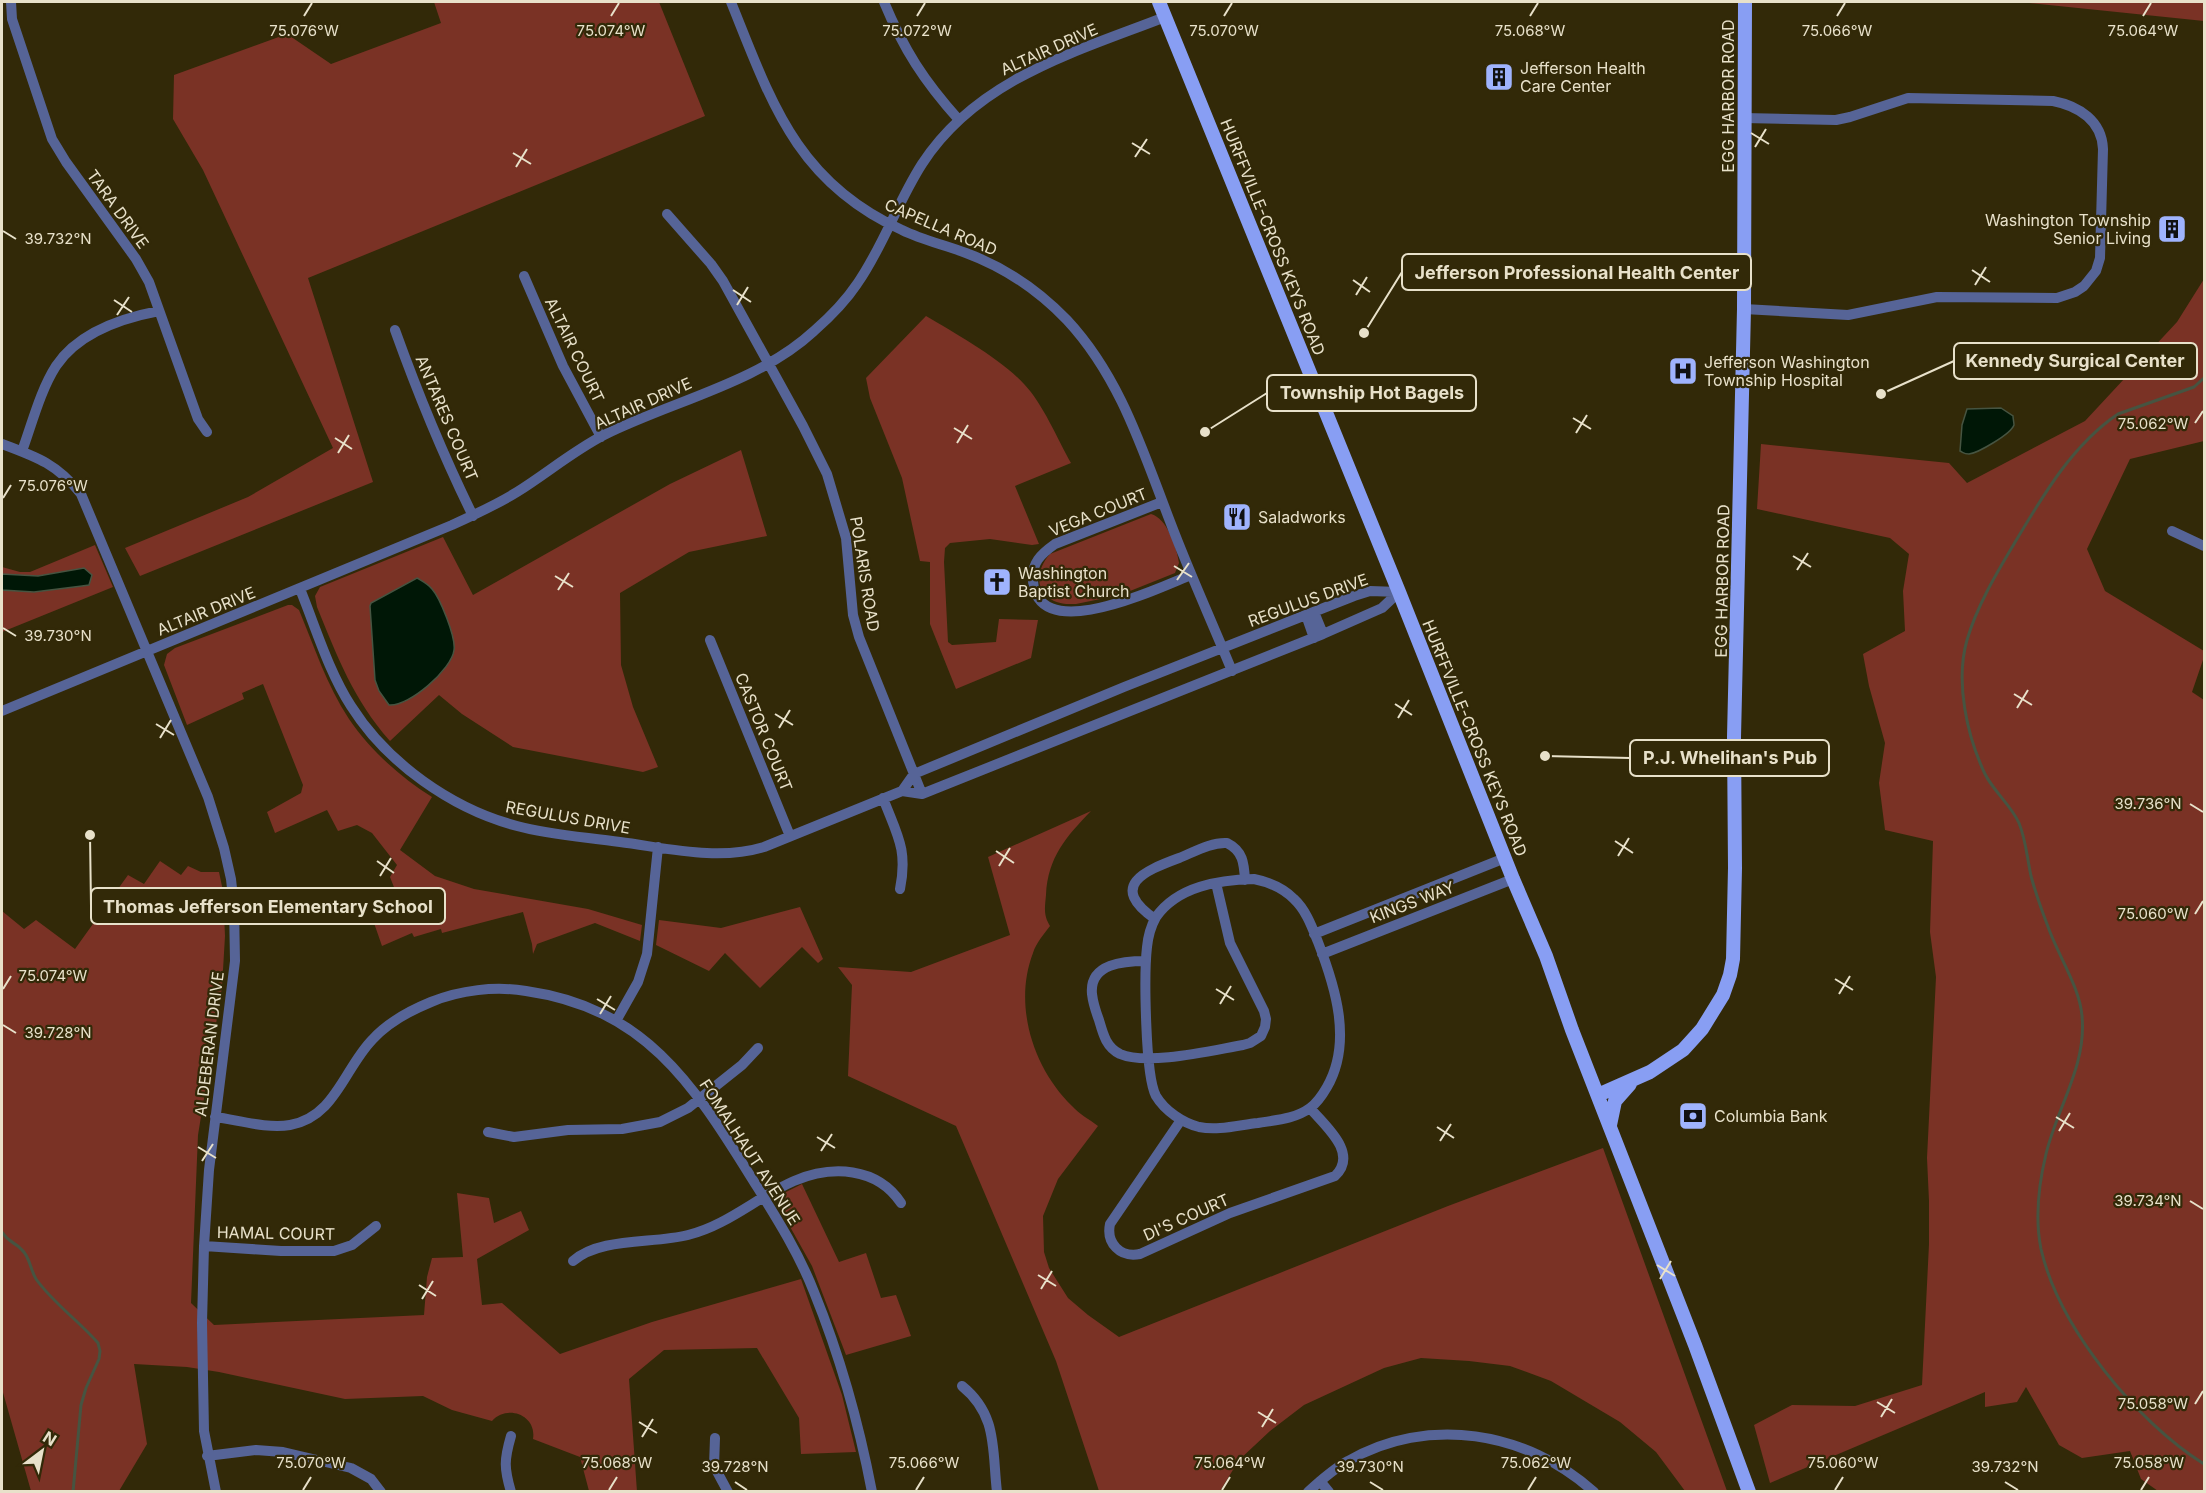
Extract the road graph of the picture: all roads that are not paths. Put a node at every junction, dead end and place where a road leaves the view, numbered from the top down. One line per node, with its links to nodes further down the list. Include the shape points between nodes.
1 (11, 2): 13 (street, TARA DRIVE, via 12,19 52,139 136,258)
2 (731, 2): 10 (street, CAPELLA ROAD, via 775,107 797,145 835,187)
3 (884, 2): 8 (street, via 918,71)
4 (1158, 2): 6 (main road, HURFFVILLE-CROSS KEYS ROAD)
5 (1745, 2): 7 (main road, EGG HARBOR ROAD)
6 (1165, 17): 8 (street, ALTAIR DRIVE, via 1019,76 988,95); 26 (main road, HURFFVILLE-CROSS KEYS ROAD)
7 (1743, 118): 12 (main road, EGG HARBOR ROAD); 12 (street, via 1836,120 1908,98 2053,102 2070,105 2091,119 2100,132 2103,149 2100,258 2091,279 2075,292 2047,298 1937,297 1848,315)
8 (959, 120): 10 (street, ALTAIR DRIVE, via 921,165)
9 (667, 214): 15 (street, POLARIS ROAD, via 723,281)
10 (890, 224): 15 (street, ALTAIR DRIVE, via 864,273 841,305 805,339); 20 (street, CAPELLA ROAD, via 1002,269 1066,319 1117,390)
11 (524, 276): 17 (street, ALTAIR COURT, via 563,366)
12 (1744, 309): 54 (main road, EGG HARBOR ROAD, via 1733,959 1723,995 1702,1029 1683,1050)
13 (159, 311): 16 (street, TARA DRIVE, via 198,419); 19 (street, via 90,334 69,351 45,389)
14 (395, 330): 21 (street, ANTARES COURT, via 416,391)
15 (769, 362): 17 (street, ALTAIR DRIVE); 34 (street, POLARIS ROAD, via 829,480 846,538 857,631)
16 (207, 432)
17 (601, 437): 21 (street, ALTAIR DRIVE, via 516,493)
18 (2, 444): 19 (street, ALDEBERAN DRIVE)
19 (22, 451): 31 (street, ALDEBERAN DRIVE, via 63,473 81,494)
20 (1162, 502): 24 (street, CAPELLA ROAD); 24 (street, VEGA COURT, via 1043,552 1032,573 1036,594 1053,610 1090,610 1120,603)
21 (473, 516): 25 (street, ALTAIR DRIVE)
22 (2172, 531): 23 (street)
23 (2205, 546)
24 (1191, 575): 30 (street, CAPELLA ROAD)
25 (300, 589): 31 (street, ALTAIR DRIVE); 39 (street, REGULUS DRIVE, via 333,673 350,704 376,738 417,776 479,813 517,826)
26 (1399, 592): 27 (street, REGULUS DRIVE, via 1370,591); 28 (street, REGULUS DRIVE, via 1382,608); 40 (main road, HURFFVILLE-CROSS KEYS ROAD)
27 (1310, 614): 28 (street); 30 (street, REGULUS DRIVE)
28 (1318, 636): 32 (street, REGULUS DRIVE)
29 (710, 640): 38 (street, CASTOR COURT)
30 (1223, 648): 32 (street, CAPELLA ROAD); 34 (street, REGULUS DRIVE)
31 (147, 650): 33 (street, ALTAIR DRIVE); 47 (street, ALDEBERAN DRIVE, via 216,817 228,862)
32 (1232, 671): 36 (street, REGULUS DRIVE)
33 (2, 711)
34 (914, 774): 35 (street); 36 (street, POLARIS ROAD)
35 (902, 791): 36 (street, REGULUS DRIVE); 37 (street, REGULUS DRIVE)
36 (922, 794)
37 (883, 798): 38 (street, REGULUS DRIVE); 44 (street, via 902,847)
38 (790, 836): 39 (street, REGULUS DRIVE, via 735,853)
39 (657, 847): 51 (street, via 647,954 638,982)
40 (1505, 858): 41 (main road, HURFFVILLE-CROSS KEYS ROAD); 48 (street, KINGS WAY)
41 (1513, 879): 49 (street, KINGS WAY); 55 (main road, HURFFVILLE-CROSS KEYS ROAD)
42 (1245, 880): 43 (street); 46 (street, via 1243,858 1227,843 1212,845 1149,870 1136,881 1133,892 1138,907); 48 (street, via 1272,884 1291,896 1305,912)
43 (1216, 883): 46 (street, via 1182,894); 53 (street, via 1230,943 1264,1011 1263,1032 1243,1045 1180,1056)
44 (900, 889)
45 (315, 898): 47 (street, via 260,918)
46 (1155, 919): 50 (street)
47 (235, 920): 58 (street, ALDEBERAN DRIVE, via 233,977)
48 (1314, 934): 49 (street)
49 (1322, 954): 57 (street, via 1338,1008 1339,1038 1331,1079)
50 (1146, 961): 53 (street); 53 (street, via 1110,965 1098,974 1092,994 1110,1046 1122,1054)
51 (616, 1020): 56 (street, FOMALHAUT AVENUE, via 658,1052); 58 (street, FOMALHAUT AVENUE, via 547,993 501,989 451,995 404,1014 382,1030 360,1054 330,1101 314,1116 279,1126)
52 (758, 1048): 56 (street)
53 (1148, 1057): 59 (street, via 1156,1096)
54 (1642, 1076): 55 (main road, EGG HARBOR ROAD); 60 (main road, via 1615,1101)
55 (1598, 1095): 60 (main road, HURFFVILLE-CROSS KEYS ROAD)
56 (700, 1099): 61 (street, via 670,1119 638,1127 514,1137); 62 (street, FOMALHAUT AVENUE)
57 (1310, 1108): 59 (street, via 1281,1120 1219,1128); 59 (street, DI'S COURT, via 1343,1152 1342,1168 1335,1176 1230,1213 1140,1254 1124,1254 1109,1238 1110,1224)
58 (215, 1117): 65 (street, ALDEBERAN DRIVE)
59 (1181, 1120)
60 (1610, 1127): 81 (main road, HURFFVILLE-CROSS KEYS ROAD)
61 (488, 1132)
62 (764, 1198): 63 (street, via 796,1180 850,1171 887,1187); 66 (street, via 700,1231 589,1250); 76 (street, FOMALHAUT AVENUE, via 814,1292 842,1370)
63 (901, 1203)
64 (376, 1226): 65 (street, HAMAL COURT, via 352,1245 334,1251)
65 (204, 1246): 70 (street, ALDEBERAN DRIVE, via 201,1375)
66 (573, 1261)
67 (962, 1386): 77 (street, via 979,1403 992,1432)
68 (511, 1436): 74 (street, via 504,1469)
69 (715, 1438): 75 (street, via 714,1466)
70 (207, 1456): 72 (street, ALDEBERAN DRIVE); 73 (street, via 256,1450 283,1452 351,1468 371,1479)
71 (1320, 1481): 78 (street); 79 (street); 80 (street, via 1346,1462 1391,1442 1464,1434 1532,1451 1566,1469)
72 (216, 1491)
73 (381, 1491)
74 (511, 1491)
75 (728, 1491)
76 (872, 1491)
77 (996, 1491)
78 (1308, 1491)
79 (1329, 1491)
80 (1594, 1491)
81 (1749, 1491)

